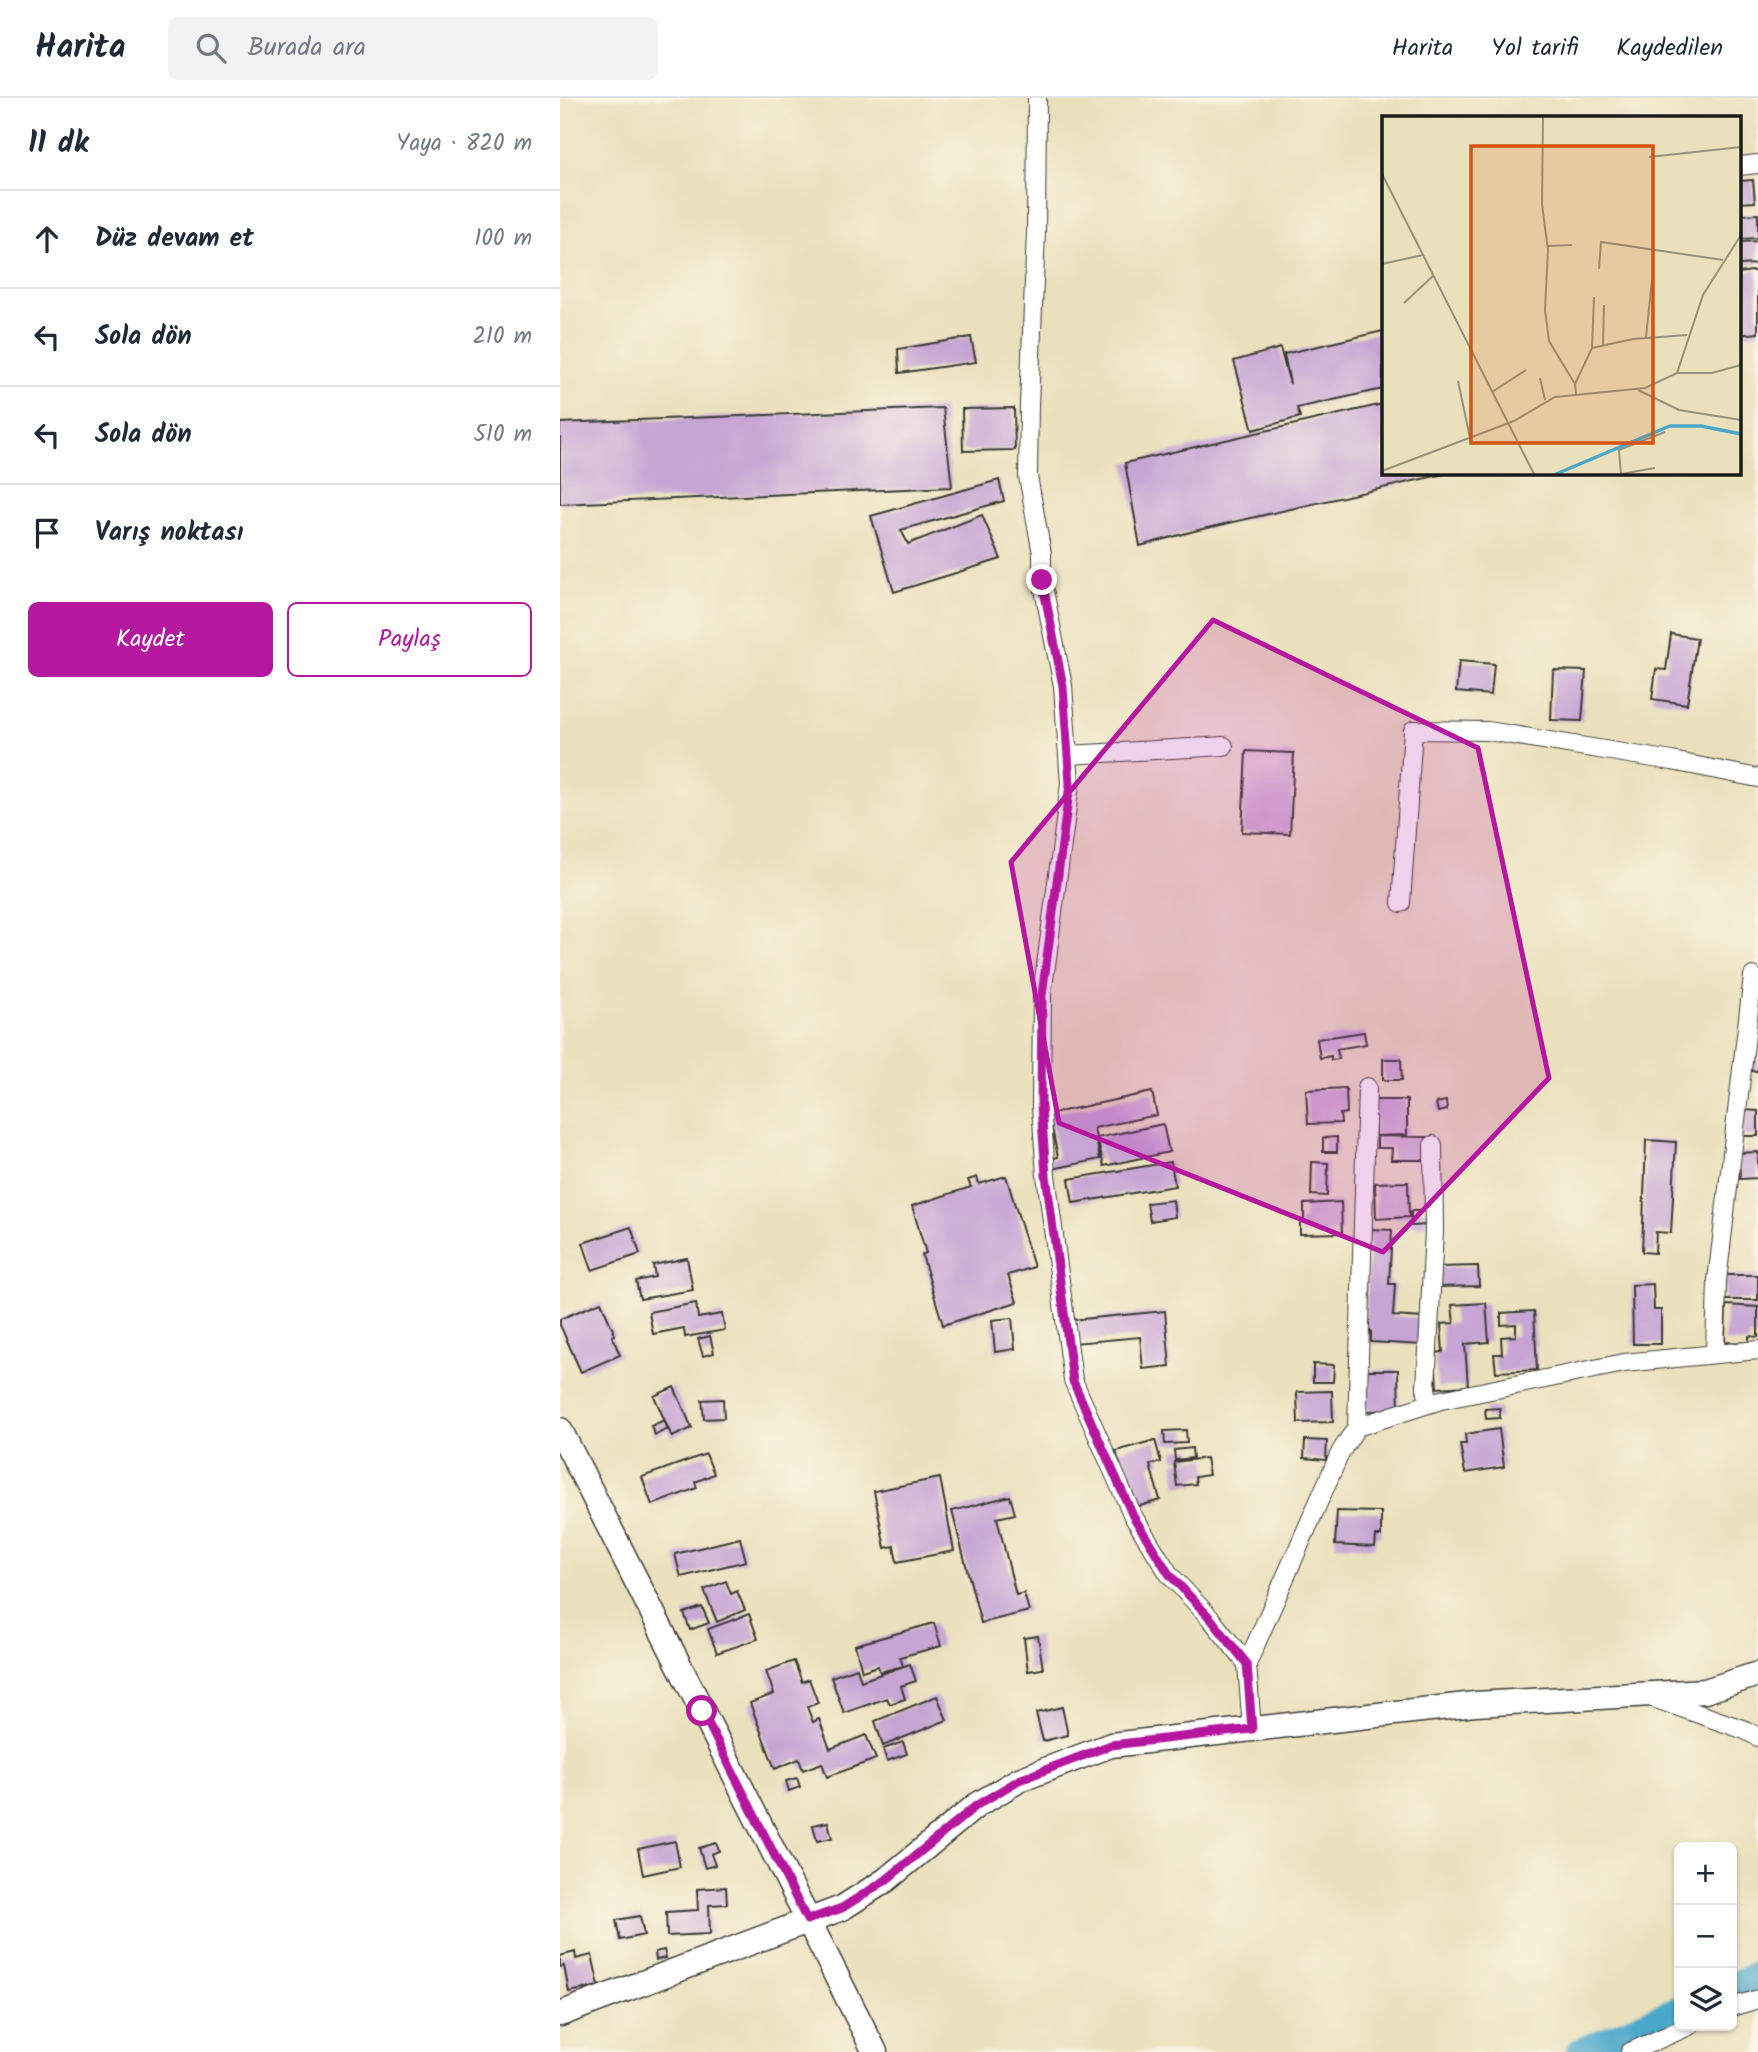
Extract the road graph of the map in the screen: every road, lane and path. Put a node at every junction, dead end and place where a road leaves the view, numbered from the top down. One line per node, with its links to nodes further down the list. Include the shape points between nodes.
1 (1037, 98): 5 (street, via 1028,476 1063,686)
2 (1758, 164): 3 (street)
3 (1740, 166)
4 (1224, 746): 5 (street)
5 (1069, 755): 16 (street, via 1070,784 1042,995 1041,1106 1073,1381 1133,1516 1169,1574)
6 (1758, 778): 7 (street, via 1488,731 1413,730)
7 (1401, 903)
8 (1753, 976): 12 (street, via 1717,1281)
9 (1367, 1087): 14 (street)
10 (1433, 1145): 13 (street)
11 (1758, 1350): 12 (street)
12 (1715, 1353): 13 (street, via 1624,1363)
13 (1429, 1404): 14 (street)
14 (1357, 1427): 16 (street, via 1341,1451)
15 (560, 1430): 21 (street)
16 (1247, 1664): 19 (street)
17 (1758, 1674): 18 (street, via 1705,1691)
18 (1642, 1694): 19 (street, via 1475,1704); 20 (street)
19 (1252, 1729): 21 (street, via 1111,1745 1019,1780 977,1805 886,1880 842,1908)
20 (1758, 1737)
21 (807, 1920): 24 (street); 26 (street)
22 (1758, 1999): 23 (street)
23 (1737, 2005)
24 (560, 2014)
25 (1678, 2031): 27 (street)
26 (875, 2052)
27 (1630, 2052)

